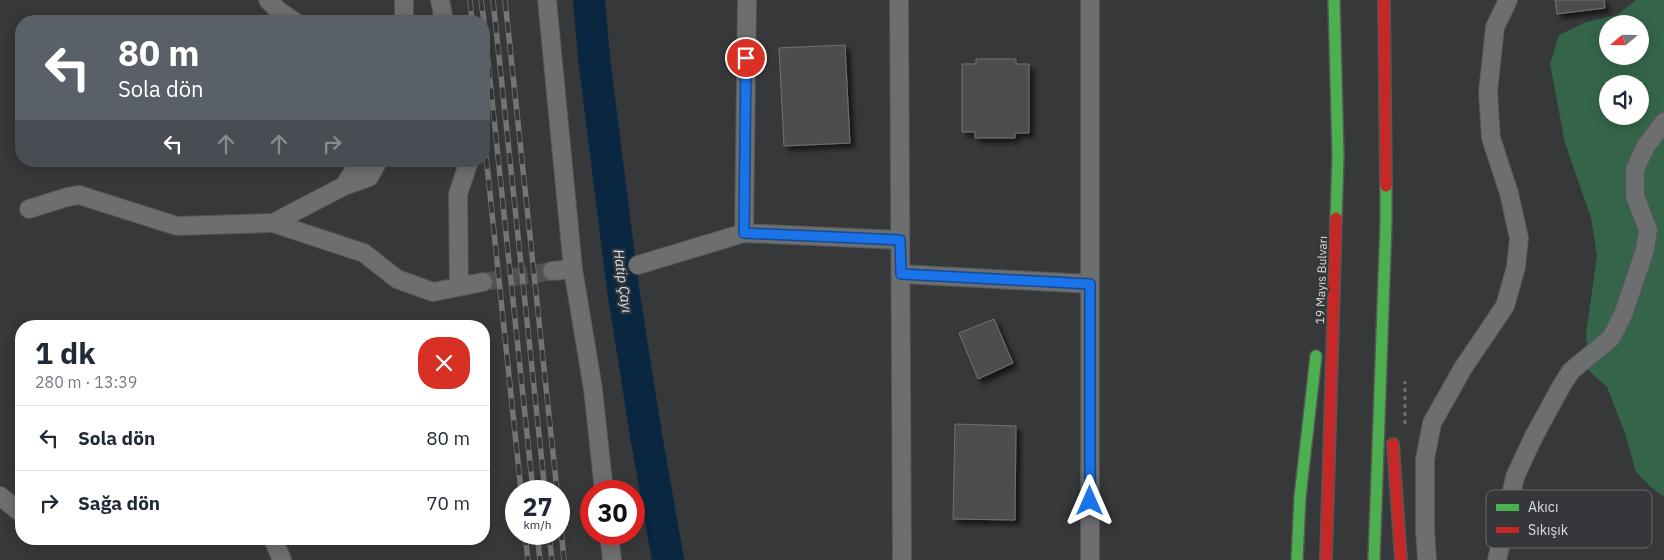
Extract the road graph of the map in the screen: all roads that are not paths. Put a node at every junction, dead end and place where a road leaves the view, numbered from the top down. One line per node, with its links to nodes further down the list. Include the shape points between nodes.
1 (268, 0): 11 (street)
2 (404, 0): 12 (street)
3 (440, 0): 13 (street)
4 (547, 0): 26 (street)
5 (747, 0): 23 (street)
6 (899, 0): 24 (street)
7 (1090, 0): 30 (street)
8 (1334, 0): 15 (highway, 19 Mayıs Bulvarı)
9 (1384, 0): 22 (highway)
10 (1508, 0): 50 (street, via 1495,27 1488,92 1491,138 1509,193 1519,238 1516,267 1505,306 1463,368 1432,423 1425,459)
11 (285, 15)
12 (404, 15)
13 (443, 15)
14 (1664, 122): 37 (street, via 1646,146 1635,170 1635,196 1648,230 1645,250 1622,315 1611,338 1571,371 1562,385 1534,436)
15 (1338, 156): 32 (highway); 47 (highway, 19 Mayıs Bulvarı)
16 (356, 167): 19 (street)
17 (374, 167): 19 (street, via 369,176)
18 (467, 167): 31 (street, via 458,194)
19 (344, 186): 21 (street)
20 (29, 209): 21 (street, via 79,195 177,226)
21 (273, 223): 31 (street, via 364,253 397,279 432,292)
22 (1386, 223): 34 (highway); 48 (highway)
23 (744, 233): 24 (street); 25 (street)
24 (900, 240): 28 (street)
25 (638, 265)
26 (573, 269): 27 (street); 36 (street, via 593,389)
27 (552, 271)
28 (901, 274): 30 (street); 44 (street)
29 (483, 282): 31 (street)
30 (1090, 284): 45 (street)
31 (459, 286)
32 (1322, 300)
33 (1317, 349): 46 (highway, via 1300,497)
34 (1391, 392)
35 (1392, 432): 49 (highway)
36 (603, 480)
37 (1512, 490)
38 (0, 496): 39 (street)
39 (15, 508)
40 (276, 545): 42 (street)
41 (610, 545): 43 (street)
42 (282, 560)
43 (612, 560)
44 (902, 560)
45 (1090, 560)
46 (1297, 560)
47 (1326, 560)
48 (1374, 560)
49 (1401, 560)
50 (1427, 560)

